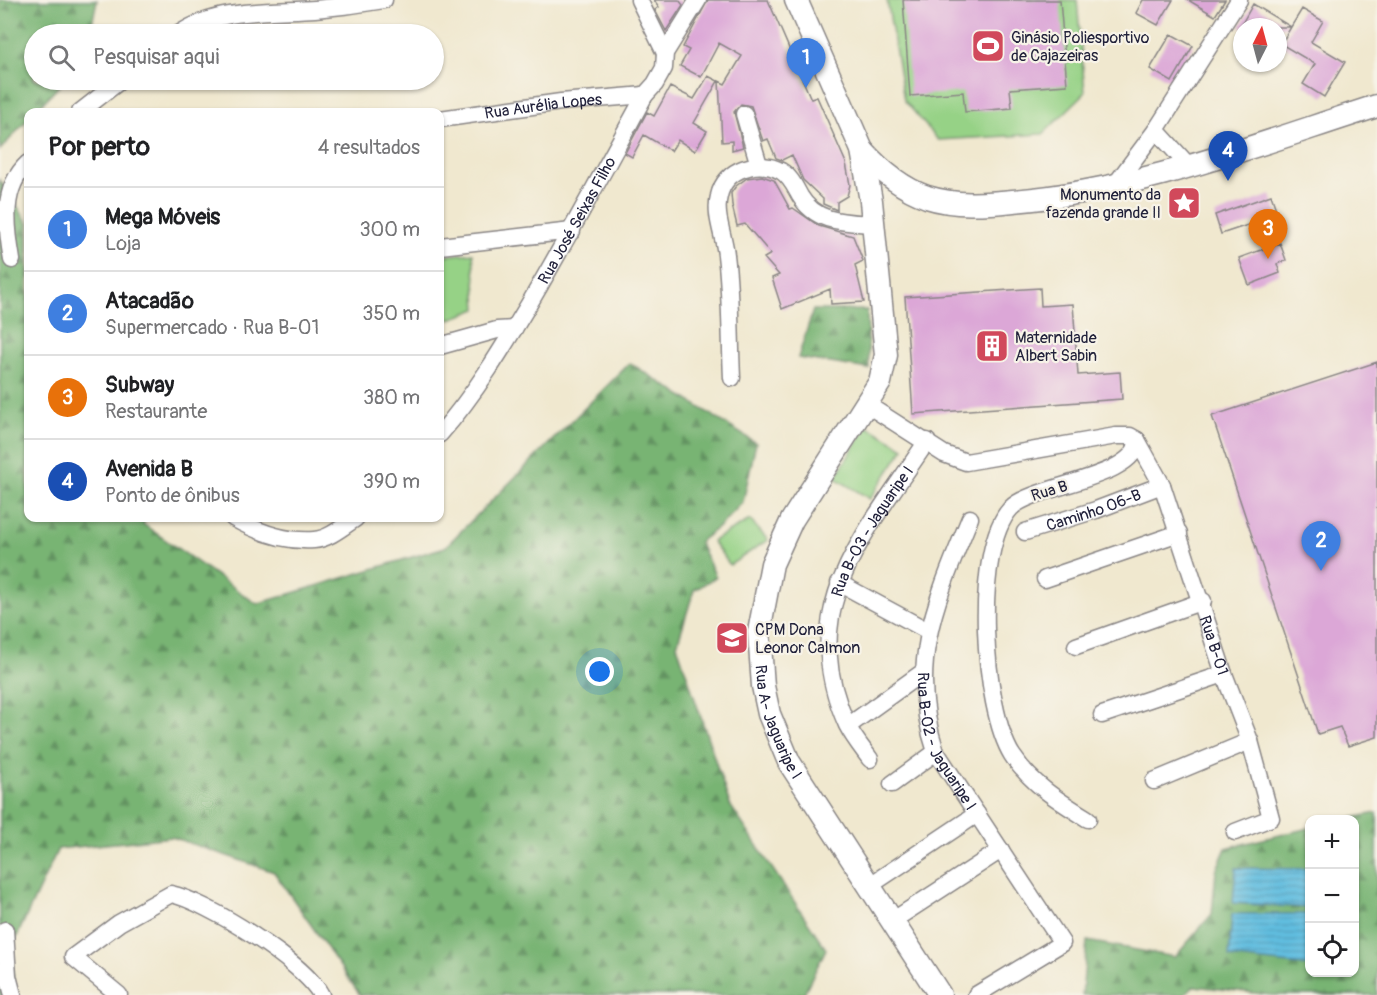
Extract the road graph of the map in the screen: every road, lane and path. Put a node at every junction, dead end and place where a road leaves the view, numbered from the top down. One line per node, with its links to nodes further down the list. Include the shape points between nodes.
1 (384, 0): 6 (street, via 228,16)
2 (639, 0): 7 (street)
3 (698, 0): 7 (street, Rua José Seixas Filho)
4 (795, 0): 15 (main road)
5 (1239, 0): 14 (street)
6 (200, 24)
7 (664, 53): 9 (street, Rua José Seixas Filho, via 664,68)
8 (109, 90): 11 (street)
9 (645, 95): 13 (street, Rua Aurélia Lopes); 21 (street, Rua José Seixas Filho)
10 (1377, 106): 17 (main road)
11 (85, 108)
12 (744, 114): 16 (street)
13 (444, 118)
14 (1156, 130): 17 (street); 19 (street)
15 (862, 150): 19 (main road, via 908,189 950,202 1053,197); 20 (main road, Rua A- Jaguaripe I)
16 (759, 165): 20 (street, via 784,172 815,214 827,220); 26 (street, via 739,170 730,177 718,197 726,253)
17 (1188, 165): 19 (main road)
18 (24, 167): 23 (street, via 9,197)
19 (1115, 185)
20 (873, 224): 27 (main road, Rua A- Jaguaripe I, via 886,355 880,382)
21 (572, 231): 22 (street); 24 (street, Rua José Seixas Filho)
22 (444, 246)
23 (12, 260)
24 (514, 329): 25 (street); 28 (street, Rua José Seixas Filho, via 481,382)
25 (444, 345)
26 (732, 378)
27 (866, 404): 30 (street); 55 (main road, Rua A- Jaguaripe I, via 781,543 766,585 759,632 762,686 778,740)
28 (444, 429)
29 (1137, 440): 30 (street, via 1116,436 966,462 944,454); 31 (street, Rua B-01); 52 (street, Rua B, via 1132,456 1120,464 1020,499 1002,520 988,579 985,626 996,719 1012,754 1034,782)
30 (927, 441): 38 (street, Rua B-03 - Jaguaripe I, via 851,557)
31 (1162, 485): 35 (street, Caminho 06-B); 36 (street, Rua B-01)
32 (970, 518): 40 (street, Rua B-02 - Jaguaripe I)
33 (240, 522): 34 (street, via 271,535 315,540)
34 (350, 522)
35 (1025, 532)
36 (1179, 533): 37 (street); 39 (street, Rua B-01)
37 (1045, 579)
38 (839, 584): 40 (street); 45 (street, Rua B-03 - Jaguaripe I, via 832,603 828,659)
39 (1203, 601): 41 (street); 43 (street, Rua B-01)
40 (928, 631): 42 (street, Rua B-02 - Jaguaripe I)
41 (1076, 646)
42 (923, 672): 45 (street); 47 (street, Rua B-02 - Jaguaripe I, via 930,734)
43 (1224, 674): 44 (street); 46 (street, Rua B-01)
44 (1102, 715)
45 (848, 726): 48 (street, Rua B-03 - Jaguaripe I)
46 (1250, 741): 49 (street); 53 (street, Rua B-01, via 1270,818)
47 (936, 752): 50 (street); 51 (street, Rua B-02 - Jaguaripe I)
48 (870, 759)
49 (1154, 781)
50 (892, 784)
51 (977, 814): 54 (street, Rua B-02 - Jaguaripe I); 55 (street)
52 (1088, 819)
53 (1235, 832)
54 (1001, 850): 56 (street); 62 (street, Rua B-02 - Jaguaripe I, via 1062,943)
55 (869, 886): 56 (main road, Rua A- Jaguaripe I)
56 (892, 921): 61 (main road, Rua A- Jaguaripe I)
57 (5, 930): 58 (street)
58 (13, 995)
59 (119, 995): 60 (street, via 73,957 119,923 171,894 223,916 300,970)
60 (321, 995)
61 (940, 995)
62 (976, 995)

